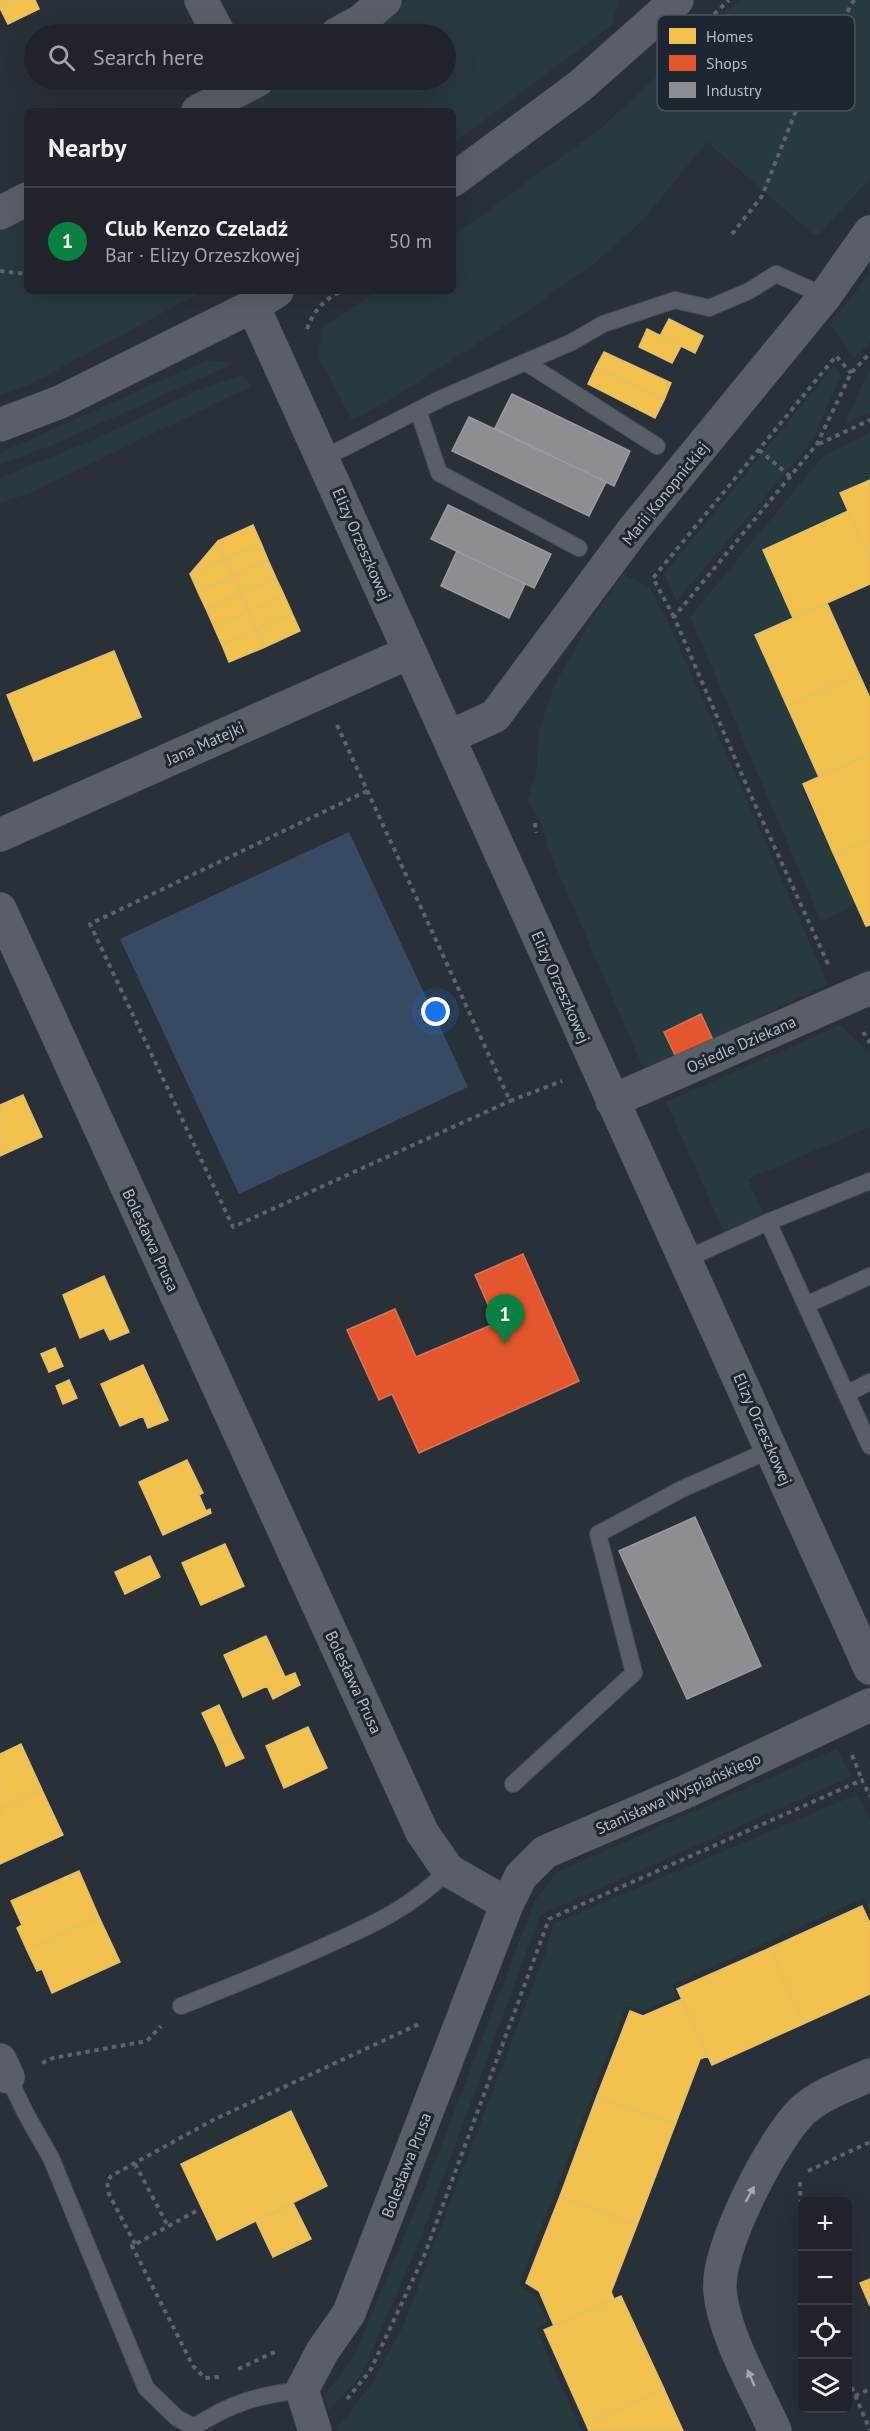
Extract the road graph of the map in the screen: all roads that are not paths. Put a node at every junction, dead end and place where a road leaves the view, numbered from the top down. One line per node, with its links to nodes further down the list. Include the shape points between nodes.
1 (201, 0): 6 (street)
2 (385, 0): 7 (street)
3 (677, 0): 4 (street)
4 (660, 15)
5 (657, 18): 10 (street, via 580,86)
6 (214, 24)
7 (355, 24)
8 (235, 90): 9 (street)
9 (203, 108)
10 (456, 178)
11 (24, 201): 12 (street)
12 (0, 213)
13 (870, 232): 14 (street, Marii Konopnickiej)
14 (825, 296): 16 (lane, via 776,274 709,308 675,300 603,324); 23 (street, Marii Konopnickiej, via 634,529 495,716)
15 (265, 298): 18 (street, via 60,402); 20 (street, Elizy Orzeszkowej)
16 (525, 362): 17 (lane); 19 (lane)
17 (418, 410): 20 (lane); 21 (lane, via 439,473)
18 (0, 425)
19 (657, 446)
20 (324, 458): 22 (street, Elizy Orzeszkowej)
21 (579, 548)
22 (410, 652): 23 (street, Elizy Orzeszkowej); 24 (street, Jana Matejki)
23 (449, 737): 27 (street, Elizy Orzeszkowej)
24 (0, 835)
25 (0, 909): 40 (street, Bolesława Prusa, via 422,1832)
26 (857, 994): 27 (street, Osiedle Dziekana)
27 (612, 1101): 30 (street, Elizy Orzeszkowej)
28 (870, 1181): 29 (lane)
29 (768, 1222): 30 (lane); 32 (lane)
30 (686, 1259): 36 (street, Elizy Orzeszkowej)
31 (870, 1276): 32 (lane)
32 (806, 1305): 34 (lane)
33 (870, 1382): 34 (lane)
34 (846, 1394): 35 (lane)
35 (870, 1446)
36 (772, 1449): 37 (street, Elizy Orzeszkowej); 39 (lane, via 682,1489 598,1534 634,1673)
37 (870, 1668)
38 (870, 1705): 41 (street, Stanisława Wyspiańskiego, via 545,1852 521,1876)
39 (513, 1784)
40 (448, 1870): 41 (street, Bolesława Prusa); 42 (lane, via 431,1888 388,1918)
41 (507, 1904): 45 (street, Bolesława Prusa, via 349,2313)
42 (181, 2006)
43 (4, 2068): 46 (lane, via 51,2158 146,2388)
44 (870, 2075): 48 (street, one-way to 44, via 731,2333 720,2291 723,2257 747,2200 779,2143 802,2112 830,2093)
45 (302, 2390): 46 (lane, via 262,2394 212,2415); 47 (street)
46 (193, 2429)
47 (315, 2431)
48 (775, 2431)

